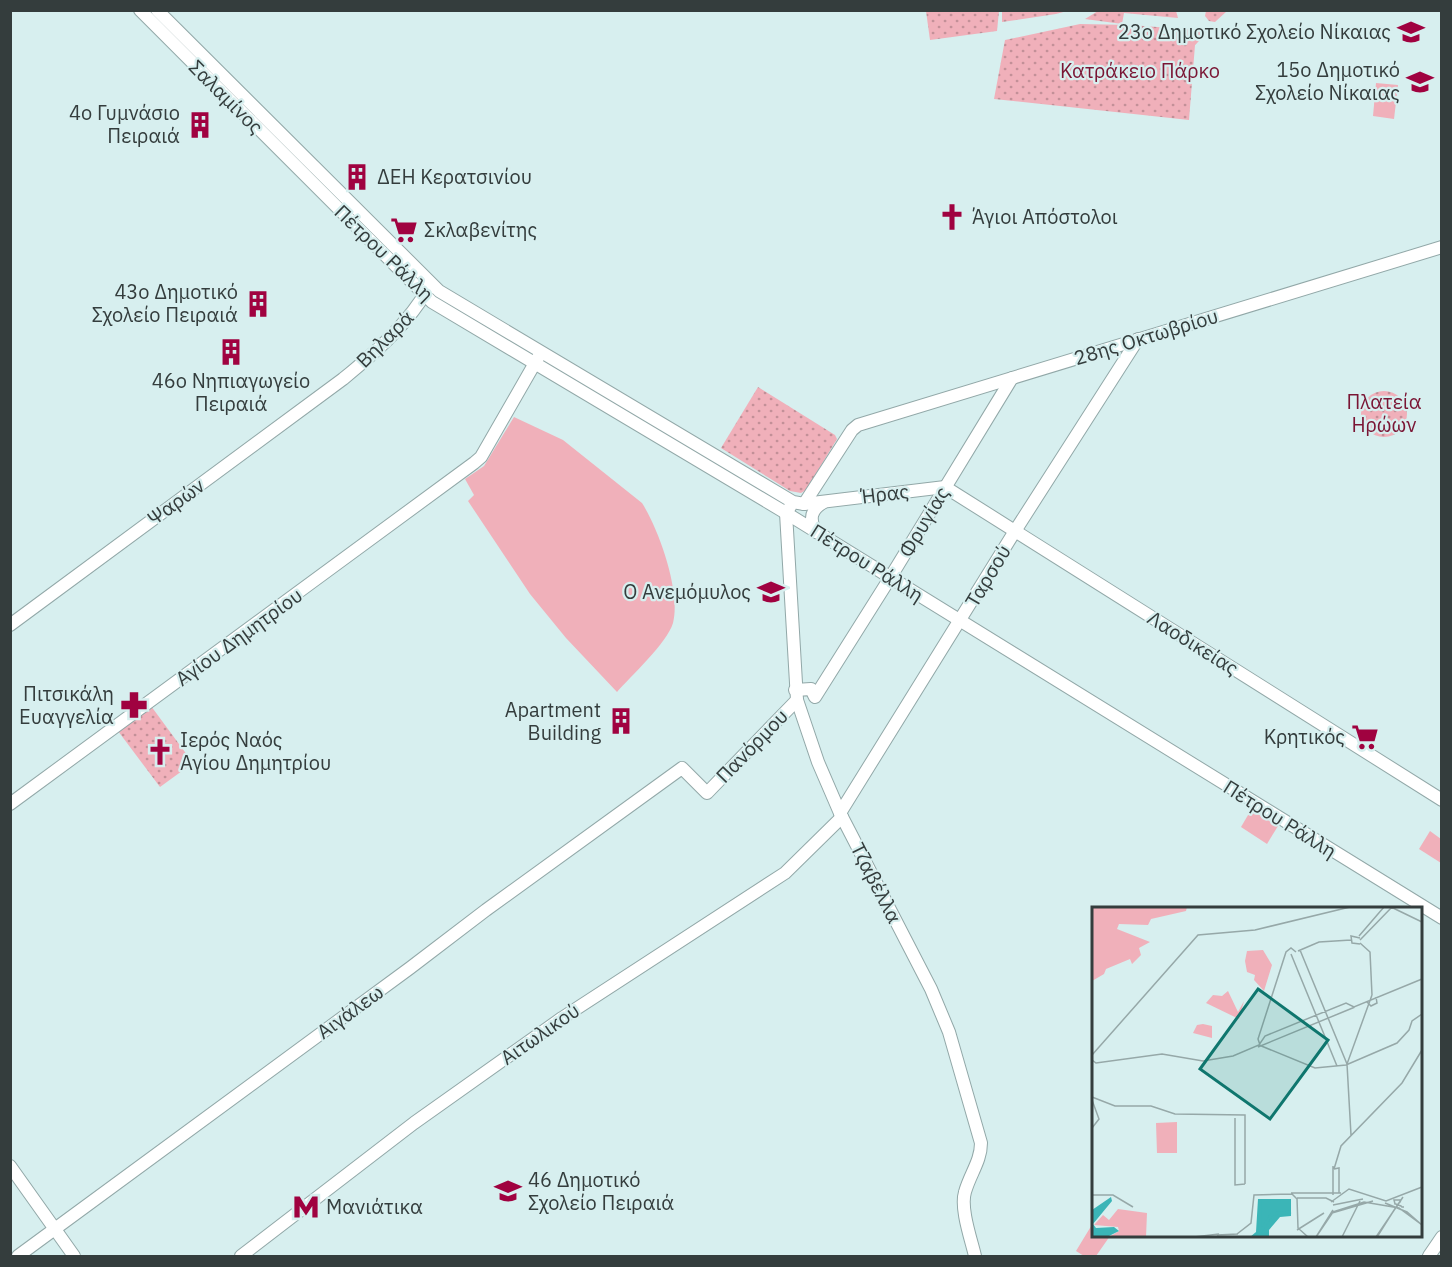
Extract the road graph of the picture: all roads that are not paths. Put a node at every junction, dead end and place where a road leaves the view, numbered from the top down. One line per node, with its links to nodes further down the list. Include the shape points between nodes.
1 (140, 10): 4 (main road, Σαλαμίνος)
2 (157, 10): 3 (main road, Σαλαμίνος)
3 (325, 178): 6 (main road, Πέτρου Ράλλη)
4 (313, 184): 7 (main road, Πέτρου Ράλλη)
5 (1442, 247): 8 (main road, 28ης Οκτωβρίου)
6 (431, 285): 7 (main road, Βηλαρά); 9 (main road, Πέτρου Ράλλη)
7 (424, 296): 10 (main road, Πέτρου Ράλλη); 12 (main road, Βηλαρά, via 389,340)
8 (1138, 339): 11 (main road, 28ης Οκτωβρίου); 17 (main road, Ταρσού)
9 (542, 352): 10 (main road, Αγίου Δημητρίου); 15 (main road, Πέτρου Ράλλη)
10 (534, 364): 16 (main road, Πέτρου Ράλλη); 25 (main road, Αγίου Δημητρίου, via 482,457)
11 (1012, 378): 13 (main road, Φρυγίας); 15 (main road, 28ης Οκτωβρίου, via 852,430)
12 (343, 379): 21 (main road, Ψαρών)
13 (945, 487): 14 (main road, Ήρας); 17 (main road, Λαοδικείας); 19 (main road, Φρυγίας)
14 (825, 501): 15 (main road, Πέτρου Ράλλη); 18 (main road, via 812,514)
15 (798, 503): 16 (main road)
16 (786, 513): 18 (main road, Πέτρου Ράλλη); 22 (main road, Τζαβέλλα)
17 (1015, 531): 20 (main road, Ταρσού); 24 (main road, Λαοδικείας)
18 (816, 532): 19 (main road, Πέτρου Ράλλη)
19 (890, 578): 20 (main road, Πέτρου Ράλλη); 22 (main road, Φρυγίας, via 815,697 811,689)
20 (961, 621): 26 (main road, Ταρσού); 27 (main road, Πέτρου Ράλλη)
21 (10, 626)
22 (796, 695): 23 (main road, Πανόρμου, via 707,793); 26 (main road, Τζαβέλλα)
23 (682, 768): 29 (main road, Αιγάλεω)
24 (1442, 800)
25 (10, 804)
26 (841, 815): 33 (main road, Αιτωλικού, via 785,873 562,1018 414,1124); 34 (main road, Τζαβέλλα, via 931,989 957,1057 981,1143 964,1194)
27 (1442, 918)
28 (10, 1166): 29 (main road)
29 (55, 1229): 31 (main road, Αιγάλεω); 32 (main road)
30 (1442, 1237): 35 (main road)
31 (18, 1257)
32 (74, 1257)
33 (241, 1257)
34 (975, 1257)
35 (1430, 1257)

